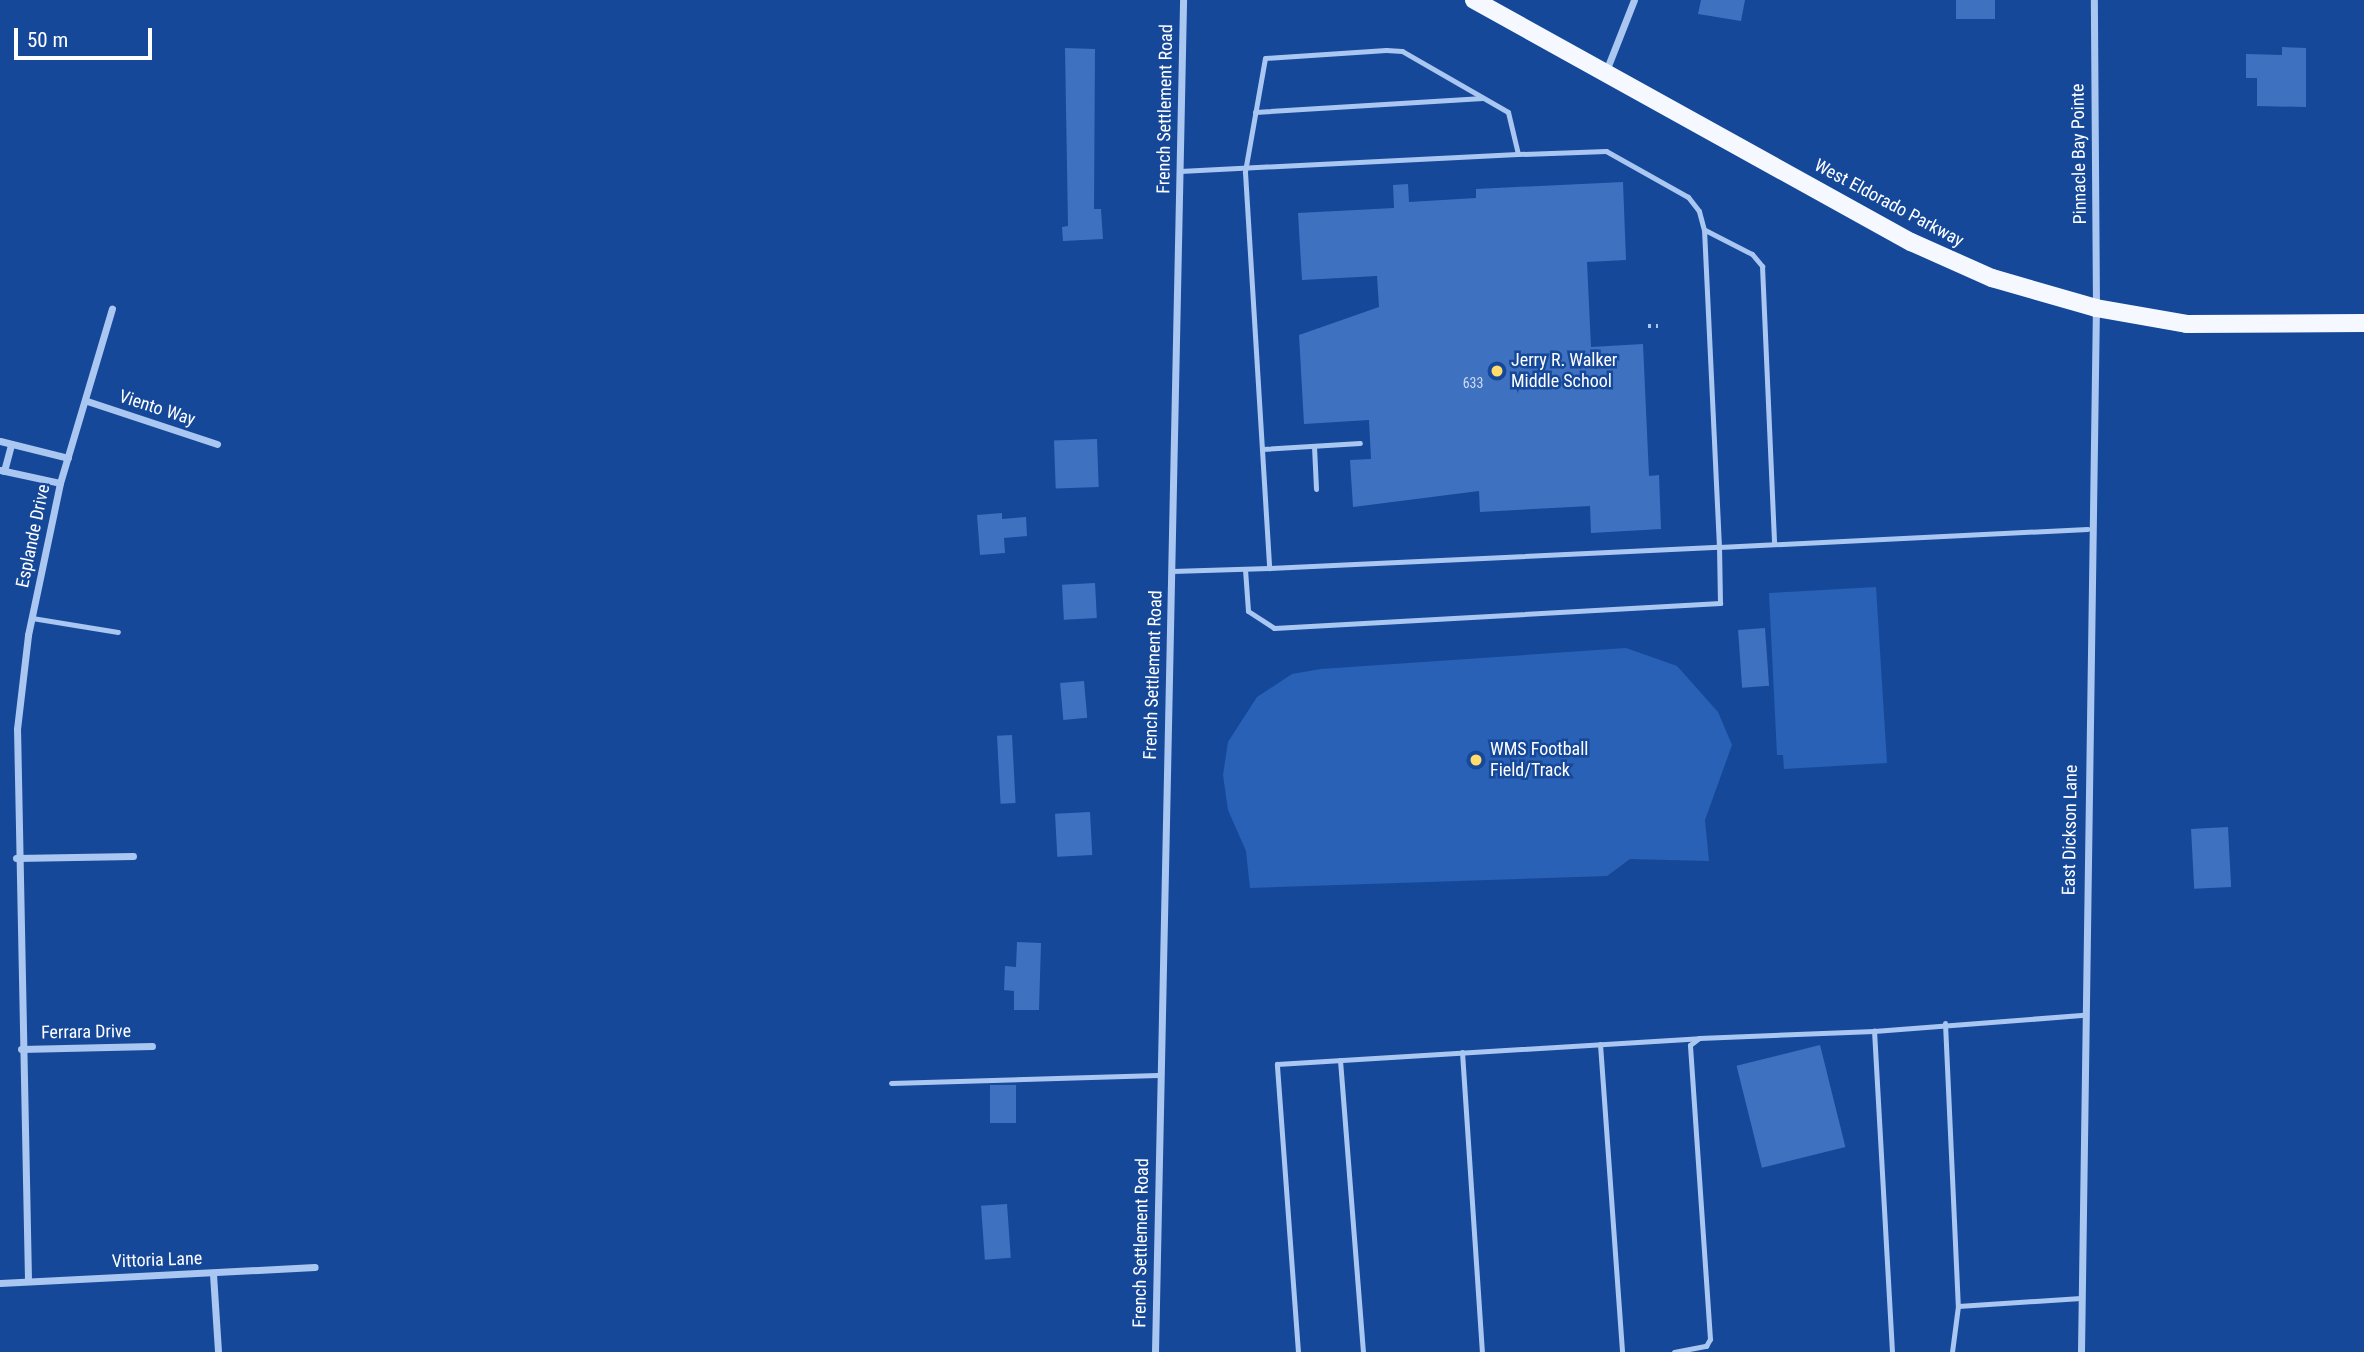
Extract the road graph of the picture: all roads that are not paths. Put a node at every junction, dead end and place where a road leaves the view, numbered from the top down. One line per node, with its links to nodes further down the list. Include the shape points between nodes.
1 (1183, 0): 9 (street, French Settlement Road)
2 (1474, 0): 5 (main road, West Eldorado Parkway)
3 (1634, 0): 5 (street)
4 (2094, 0): 12 (street, Pinnacle Bay Pointe)
5 (1606, 71): 12 (main road, West Eldorado Parkway, via 1911,242 1992,278)
6 (1484, 98): 7 (lane); 7 (lane, via 1402,51 1278,57 1265,58); 8 (lane, via 1508,112)
7 (1255, 112): 10 (lane)
8 (1518, 154): 10 (lane); 11 (lane, via 1606,151 1688,197)
9 (1180, 171): 10 (lane); 31 (street, French Settlement Road)
10 (1245, 172): 21 (lane)
11 (1704, 230): 27 (lane, via 1752,254 1762,267); 28 (lane)
12 (2096, 308): 14 (main road, West Eldorado Parkway, via 2187,324); 26 (street, East Dickson Lane)
13 (112, 309): 15 (street, Esplande Drive)
14 (2364, 323)
15 (87, 401): 19 (street, Viento Way); 22 (street, Esplande Drive)
16 (0, 440): 18 (street)
17 (1360, 443): 20 (lane)
18 (11, 444): 22 (street); 23 (street)
19 (217, 444)
20 (1314, 446): 21 (lane); 25 (lane)
21 (1262, 449): 29 (lane)
22 (68, 458): 24 (street, Esplande Drive)
23 (2, 470): 24 (street)
24 (60, 483): 32 (street, Esplande Drive)
25 (1316, 489)
26 (2088, 529): 27 (lane); 36 (street, East Dickson Lane)
27 (1774, 544): 28 (lane)
28 (1719, 547): 29 (lane); 30 (lane, via 1720,603 1274,628 1248,611)
29 (1269, 568): 30 (lane)
30 (1245, 569): 31 (lane)
31 (1172, 571): 45 (street, French Settlement Road)
32 (32, 618): 33 (lane); 35 (street, Esplande Drive, via 17,729)
33 (118, 632)
34 (133, 856): 35 (street)
35 (16, 858): 42 (street, Esplande Drive)
36 (2084, 1015): 37 (lane); 51 (street, East Dickson Lane)
37 (1945, 1023): 38 (lane); 52 (lane)
38 (1874, 1031): 39 (lane); 60 (lane)
39 (1699, 1038): 40 (lane); 59 (lane, via 1690,1045 1710,1339)
40 (1600, 1044): 43 (lane); 58 (lane)
41 (152, 1046): 42 (street, Ferrara Drive)
42 (20, 1049): 49 (street, Esplande Drive)
43 (1462, 1052): 44 (lane); 57 (lane)
44 (1340, 1060): 55 (lane, via 1277,1064); 56 (lane)
45 (1158, 1075): 46 (lane); 54 (street, French Settlement Road)
46 (891, 1083)
47 (315, 1267): 48 (street, Vittoria Lane)
48 (213, 1274): 49 (street, Vittoria Lane); 53 (street)
49 (28, 1280): 50 (street, Vittoria Lane)
50 (0, 1283)
51 (2081, 1298): 52 (lane); 62 (street, East Dickson Lane)
52 (1958, 1306): 61 (lane)
53 (218, 1352)
54 (1155, 1352)
55 (1298, 1352)
56 (1363, 1352)
57 (1482, 1352)
58 (1622, 1352)
59 (1674, 1352)
60 (1892, 1352)
61 (1952, 1352)
62 (2081, 1352)

